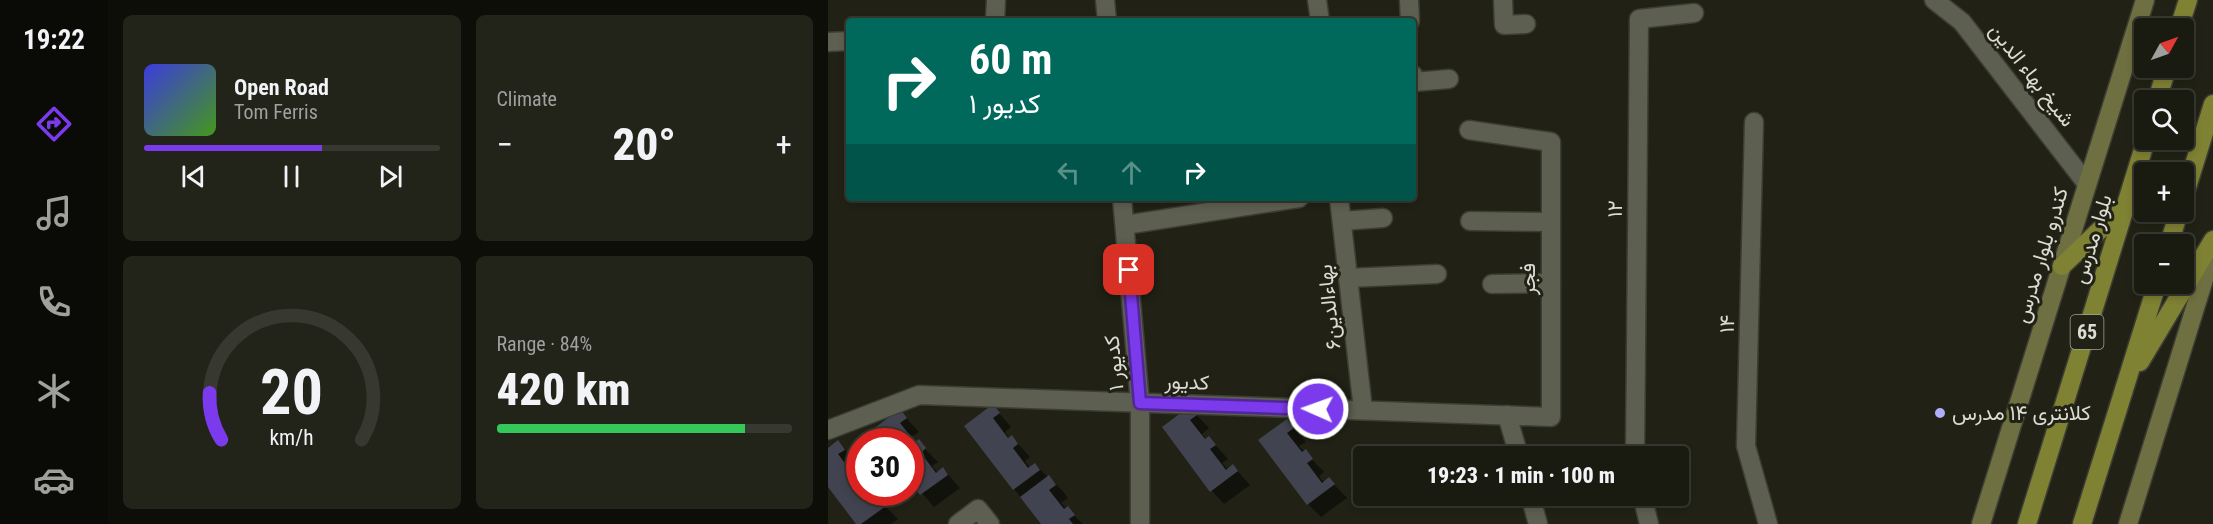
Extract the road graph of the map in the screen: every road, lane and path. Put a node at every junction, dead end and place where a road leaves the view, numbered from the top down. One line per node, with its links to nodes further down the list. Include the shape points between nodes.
1 (996, 0): 10 (street)
2 (1105, 0): 11 (street)
3 (1317, 0): 12 (street)
4 (1409, 0): 13 (street)
5 (1503, 0): 15 (street, via 1504,25)
6 (1934, 0): 25 (street, شیخ بهاء الدین, via 1962,22)
7 (2145, 0): 25 (main road, کندرو بلوار مدرس)
8 (2188, 0): 14 (main road)
9 (1694, 13): 50 (street, ۱۲, via 1639,19)
10 (995, 18)
11 (1107, 18)
12 (1320, 18)
13 (1410, 18)
14 (2182, 18)
15 (1526, 24)
16 (846, 41): 17 (street)
17 (828, 42)
18 (1449, 79): 19 (street)
19 (1416, 82)
20 (2213, 104): 24 (main road)
21 (1754, 122): 58 (street, ۱۴, via 1746,446)
22 (1469, 130): 33 (street, فجر, via 1551,142)
23 (2143, 150): 29 (main road, بلوار مدرس / 65)
24 (2194, 165)
25 (2087, 184): 37 (main road, کندرو بلوار مدرس)
26 (1122, 201): 34 (street, کدیور ۱)
27 (1280, 201): 34 (street)
28 (1339, 201): 31 (street, ۶بهاءالدين)
29 (2126, 204): 37 (main road); 60 (main road, بلوار مدرس / 65)
30 (1383, 218): 31 (street)
31 (1342, 221): 39 (street, ۶بهاءالدين)
32 (1470, 221): 33 (street)
33 (1551, 222): 40 (street, فجر)
34 (1125, 225): 44 (street, کدیور ۱)
35 (2213, 240): 43 (main road)
36 (2213, 250): 62 (main road)
37 (2062, 267): 59 (main road, کندرو بلوار مدرس)
38 (1437, 274): 39 (street)
39 (1348, 278): 45 (street, ۶بهاءالدين)
40 (1551, 283): 41 (street); 47 (street, فجر)
41 (1492, 284)
42 (2154, 294): 43 (main road)
43 (2125, 386): 61 (main road)
44 (1140, 403): 45 (street, کدیور); 48 (street, کدیور, via 919,395); 55 (street, کدیور ۱)
45 (1363, 410): 46 (street, کدیور)
46 (1508, 416): 47 (street, کدیور); 49 (street)
47 (1551, 417)
48 (828, 430)
49 (1516, 446)
50 (1635, 446)
51 (1533, 506): 56 (street)
52 (1645, 506): 57 (street)
53 (958, 524): 54 (street, via 978,509)
54 (990, 524)
55 (1140, 524)
56 (1538, 524)
57 (1649, 524)
58 (1768, 524)
59 (1981, 524)
60 (2027, 524)
61 (2082, 524)
62 (2128, 524)

